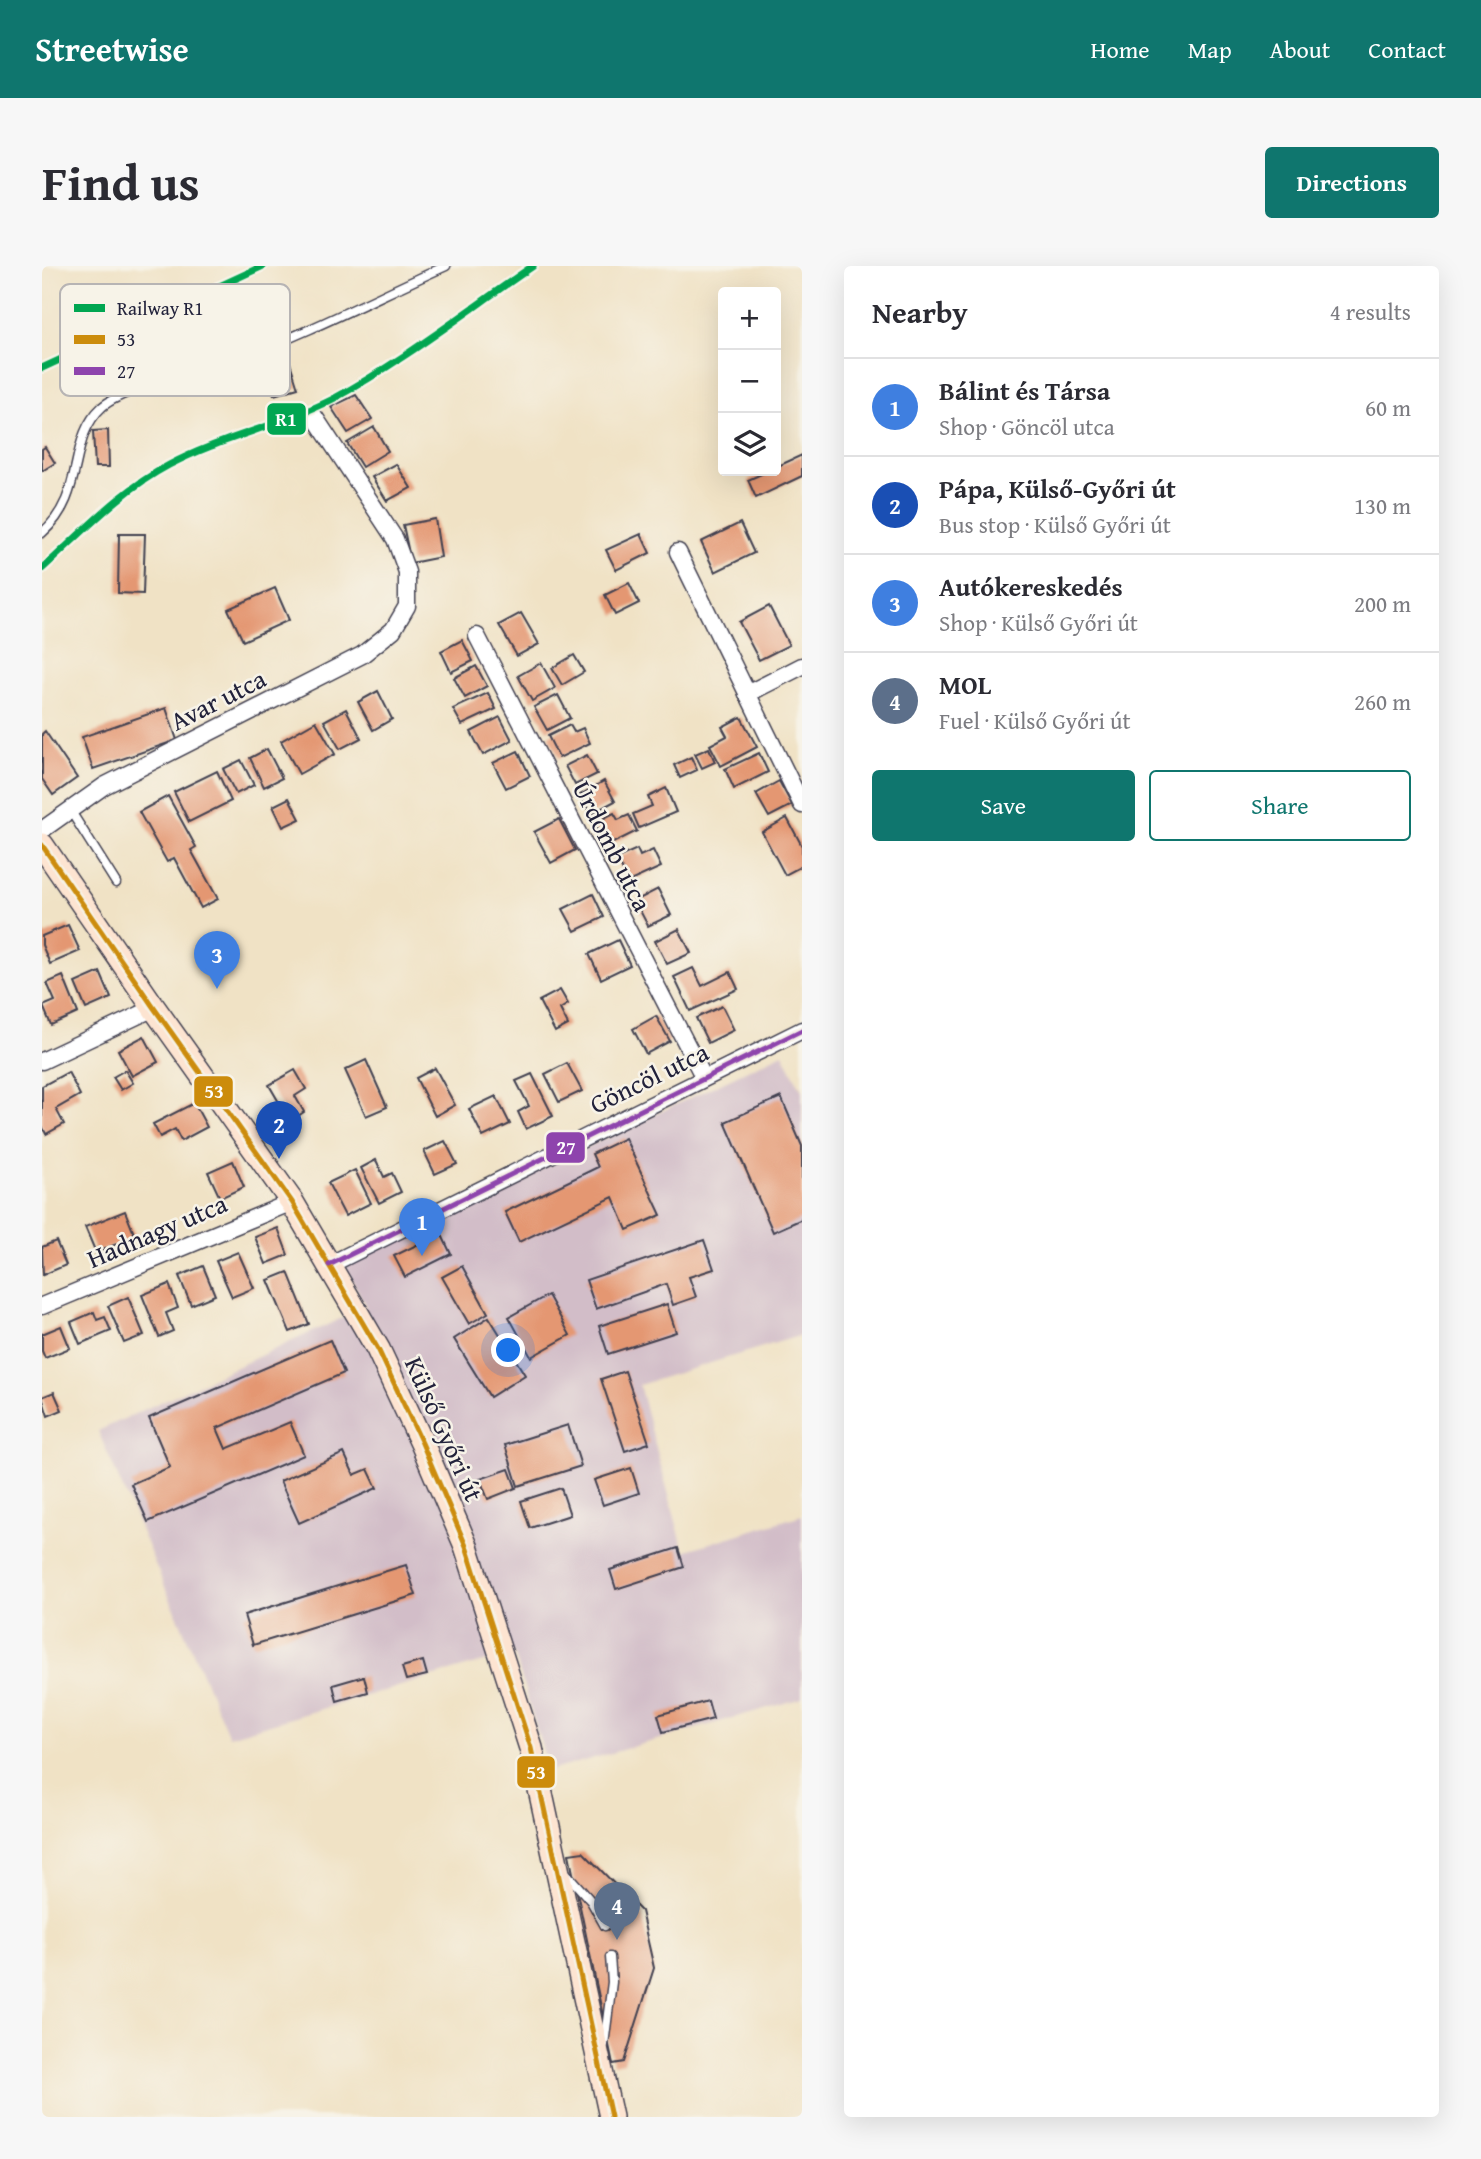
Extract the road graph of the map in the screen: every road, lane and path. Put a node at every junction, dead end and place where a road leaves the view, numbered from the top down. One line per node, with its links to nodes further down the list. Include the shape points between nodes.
1 (446, 266): 2 (lane)
2 (290, 337)
3 (119, 396): 5 (lane, via 90,419 63,508)
4 (314, 416): 11 (street, Avar utca, via 395,540 407,572 407,606 393,630 362,655 104,786)
5 (42, 533)
6 (678, 552): 9 (street)
7 (477, 636): 18 (street, Úrdomb utca)
8 (802, 666): 9 (street)
9 (747, 694): 10 (street)
10 (802, 805)
11 (69, 810): 12 (street, Avar utca); 14 (lane)
12 (42, 830)
13 (42, 845): 15 (main road, Külső Győri út)
14 (116, 883)
15 (154, 1008): 17 (street); 19 (main road, Külső Győri út)
16 (802, 1030): 18 (street, Göncöl utca)
17 (42, 1060)
18 (704, 1078): 20 (street, Göncöl utca)
19 (292, 1202): 20 (main road, Külső Győri út); 21 (street, Hadnagy utca)
20 (329, 1265): 22 (main road, Külső Győri út, via 378,1349 466,1546 531,1748)
21 (42, 1306)
22 (554, 1855): 23 (lane); 25 (main road, Külső Győri út)
23 (606, 1926)
24 (610, 1957): 25 (lane, via 612,1982)
25 (602, 2072): 26 (main road, Külső Győri út)
26 (611, 2117)

